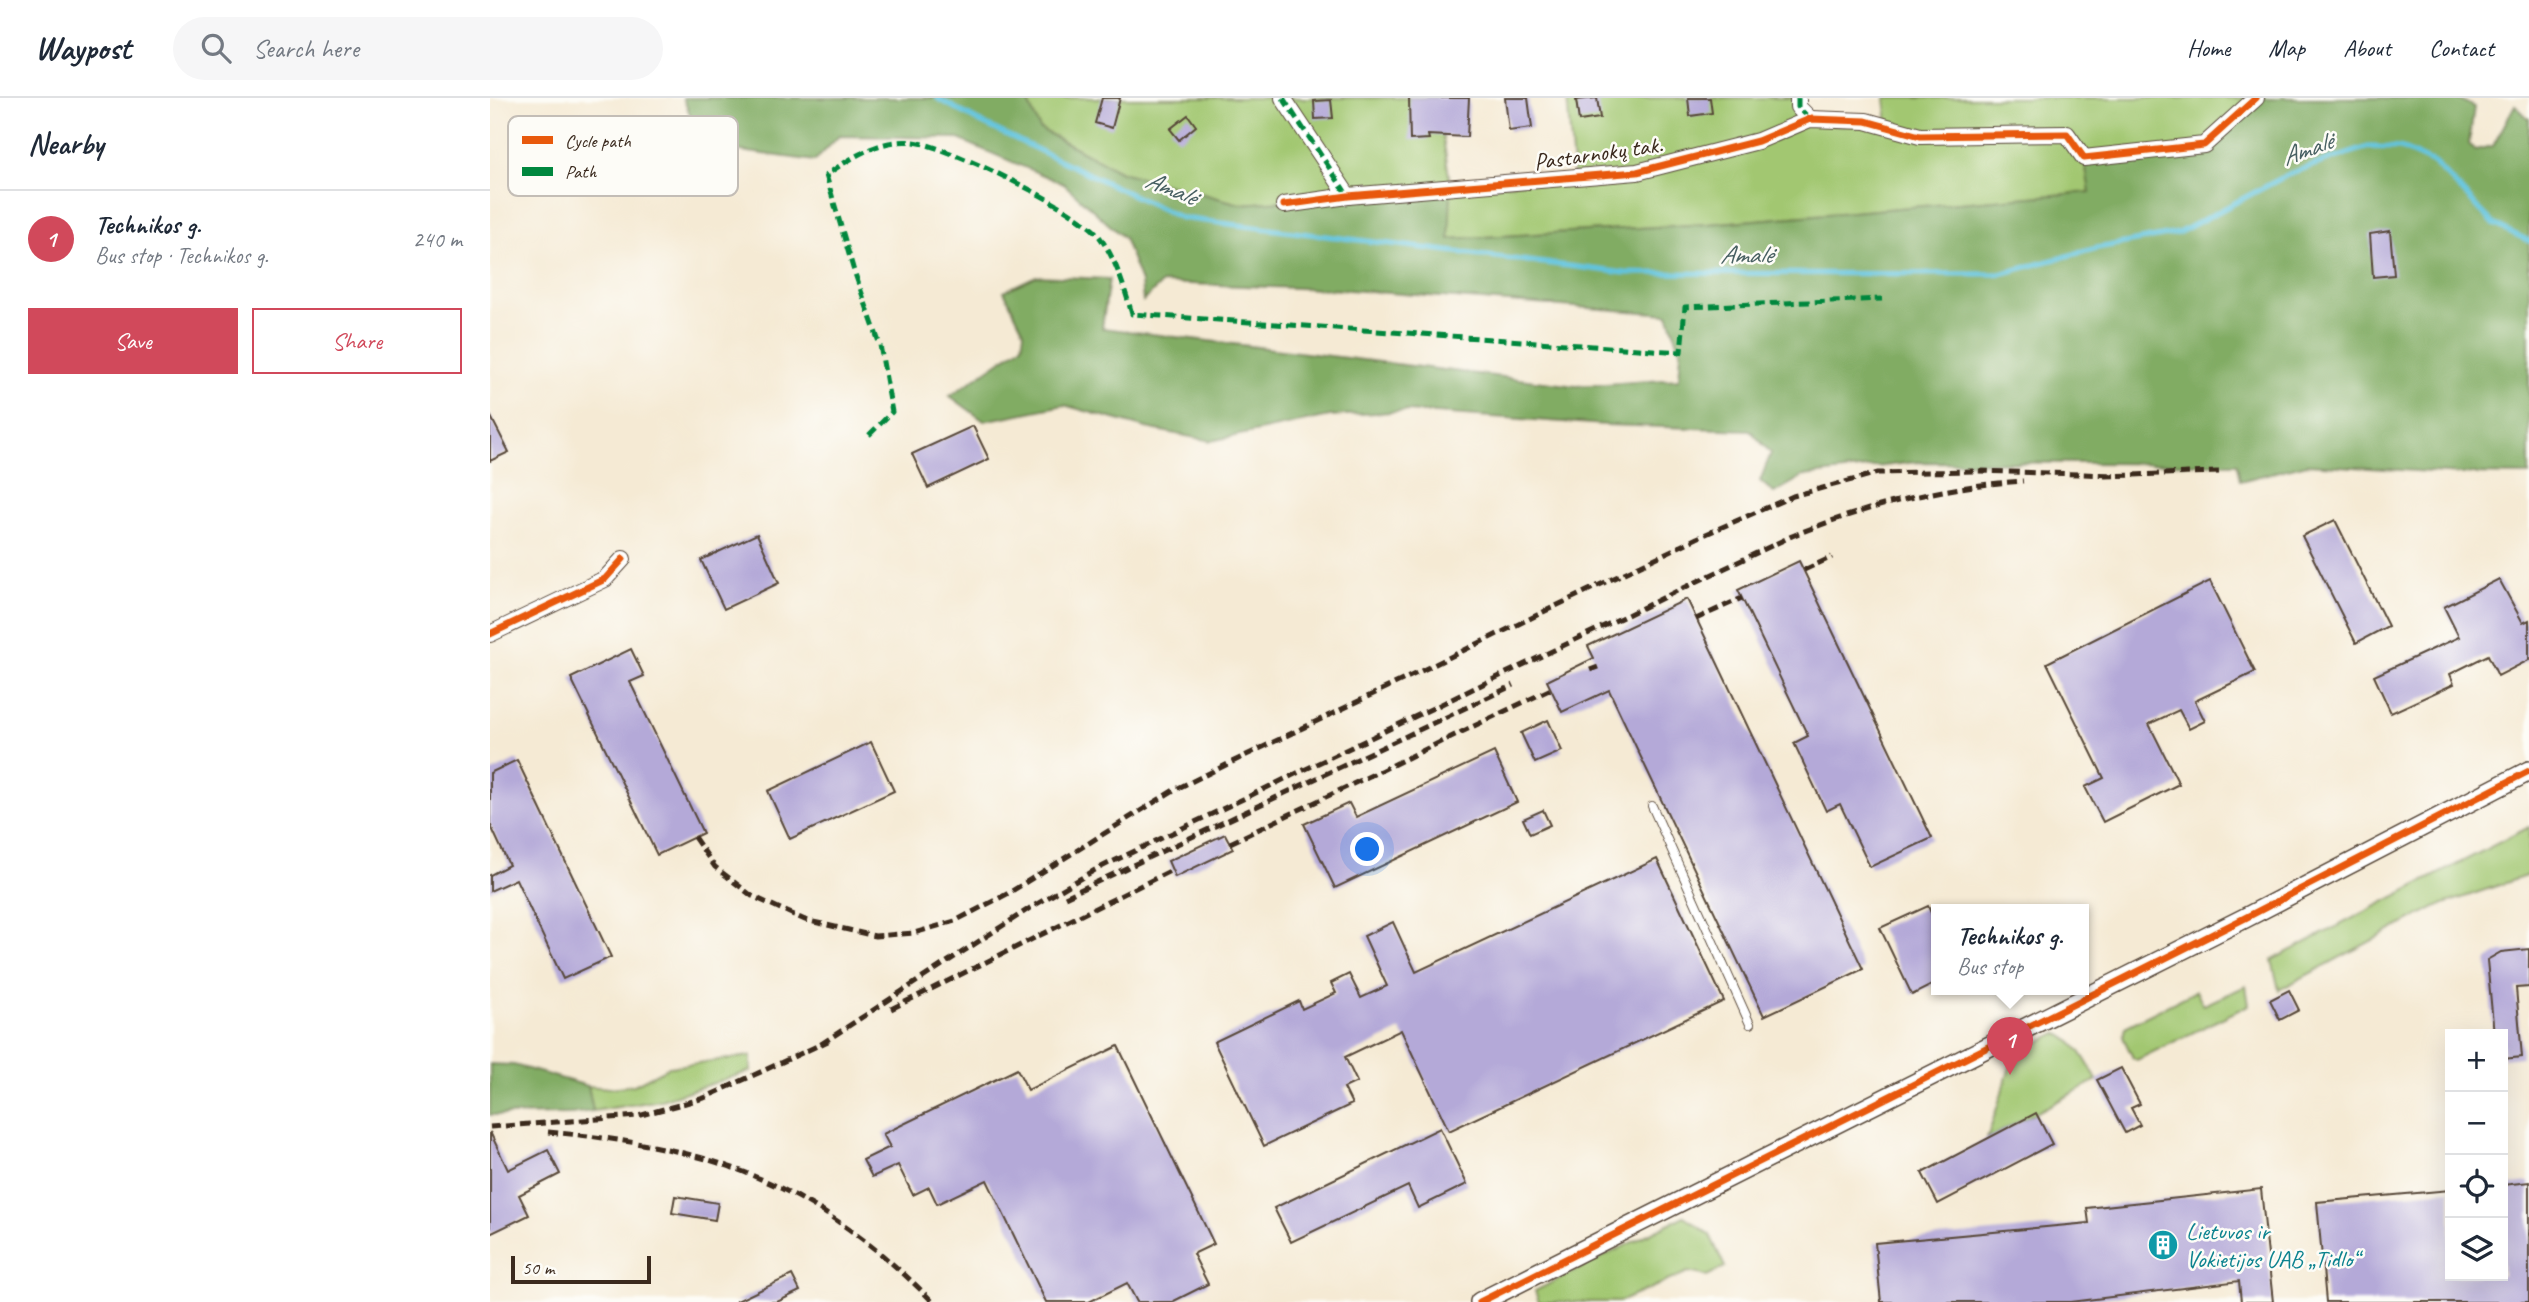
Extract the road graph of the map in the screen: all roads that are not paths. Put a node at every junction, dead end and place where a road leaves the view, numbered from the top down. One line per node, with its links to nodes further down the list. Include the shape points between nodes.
1 (1283, 98): 5 (street)
2 (1798, 98): 4 (street, via 1798,107)
3 (2256, 98): 4 (street, Pastarnokų tak., via 2204,145 2084,159 2067,134 1920,136 1866,121)
4 (1810, 119): 5 (street, Pastarnokų tak., via 1758,141 1637,172)
5 (1348, 196): 6 (street, Pastarnokų tak.)
6 (1284, 205)
7 (623, 559): 8 (street, via 605,579)
8 (490, 634)
9 (2529, 771): 12 (street)
10 (1652, 806): 11 (lane)
11 (1750, 1024)
12 (1480, 1302)

